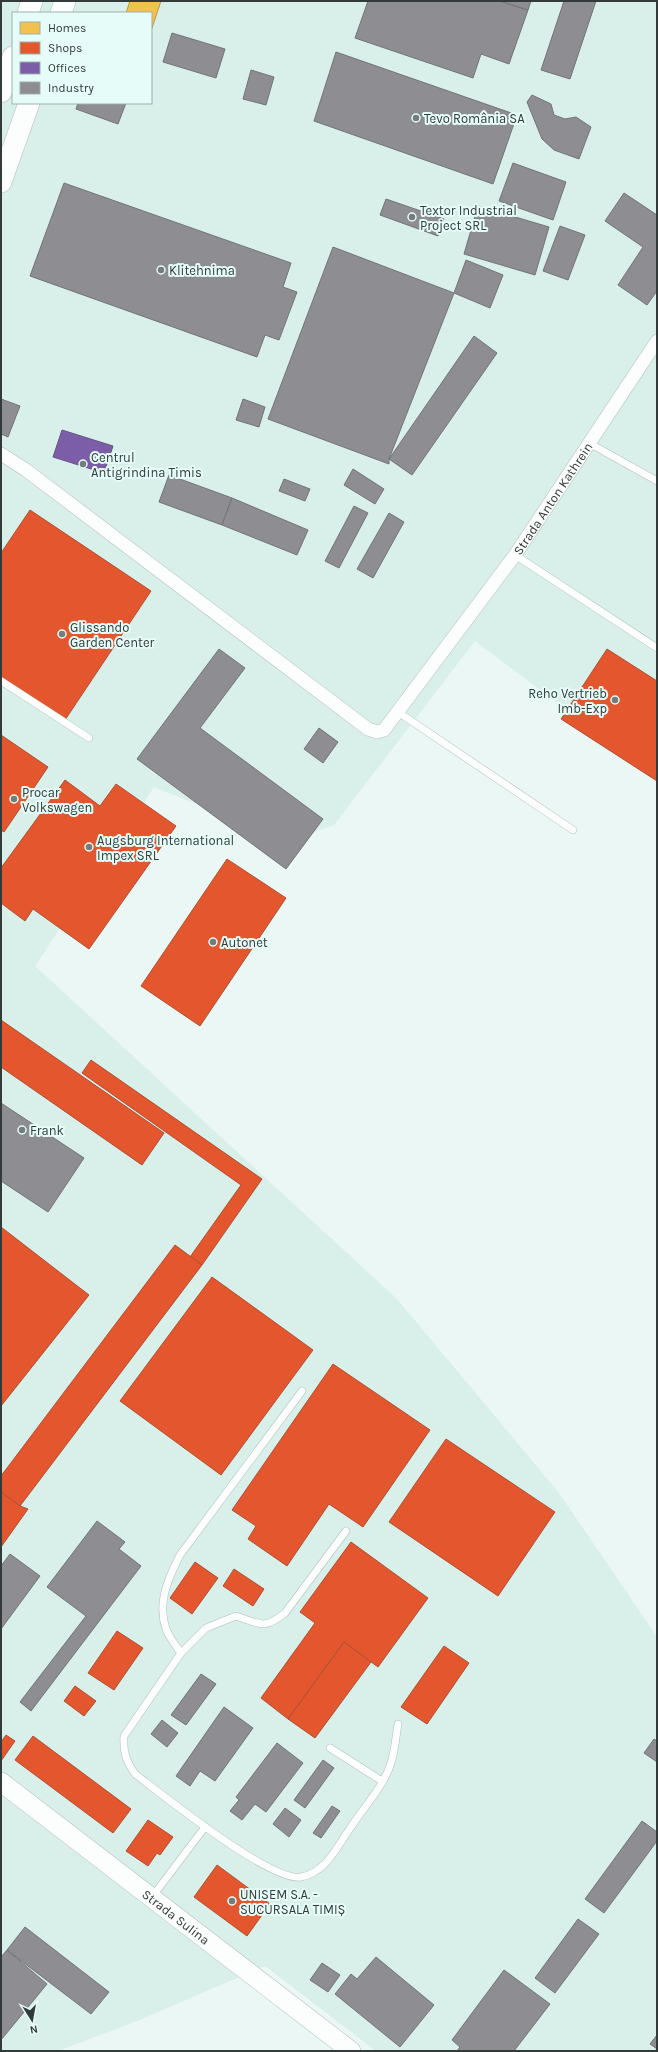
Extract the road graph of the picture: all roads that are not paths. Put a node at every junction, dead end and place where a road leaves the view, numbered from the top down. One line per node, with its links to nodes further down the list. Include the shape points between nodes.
1 (32, 1): 3 (main road)
2 (65, 1): 4 (main road)
3 (28, 12)
4 (61, 12)
5 (12, 60): 6 (main road)
6 (1, 92)
7 (29, 104): 8 (main road)
8 (1, 182)
9 (657, 341): 10 (street, Strada Anton Kathrein)
10 (589, 443): 12 (lane); 13 (street, Strada Anton Kathrein)
11 (1, 454): 16 (street, via 26,470 368,729 377,732 384,730)
12 (657, 480)
13 (515, 554): 14 (lane, Strada Anton Kathrein); 16 (street)
14 (657, 648)
15 (1, 681): 17 (lane)
16 (398, 712): 18 (lane)
17 (89, 738)
18 (573, 830)
19 (302, 1391): 21 (lane, via 180,1555 170,1575 163,1595 163,1611 166,1630)
20 (346, 1531): 21 (lane, via 285,1613 275,1621 264,1625 236,1616 222,1620 206,1628)
21 (181, 1653): 26 (lane, via 124,1736 123,1750 127,1763 135,1774)
22 (398, 1724): 24 (lane, via 391,1763)
23 (330, 1748): 24 (lane)
24 (382, 1781): 26 (lane, via 322,1867 301,1877 280,1874 267,1868)
25 (1, 1782): 27 (street, Strada Sulina)
26 (205, 1827): 27 (lane)
27 (152, 1898): 28 (street, Strada Sulina)
28 (351, 2051)

